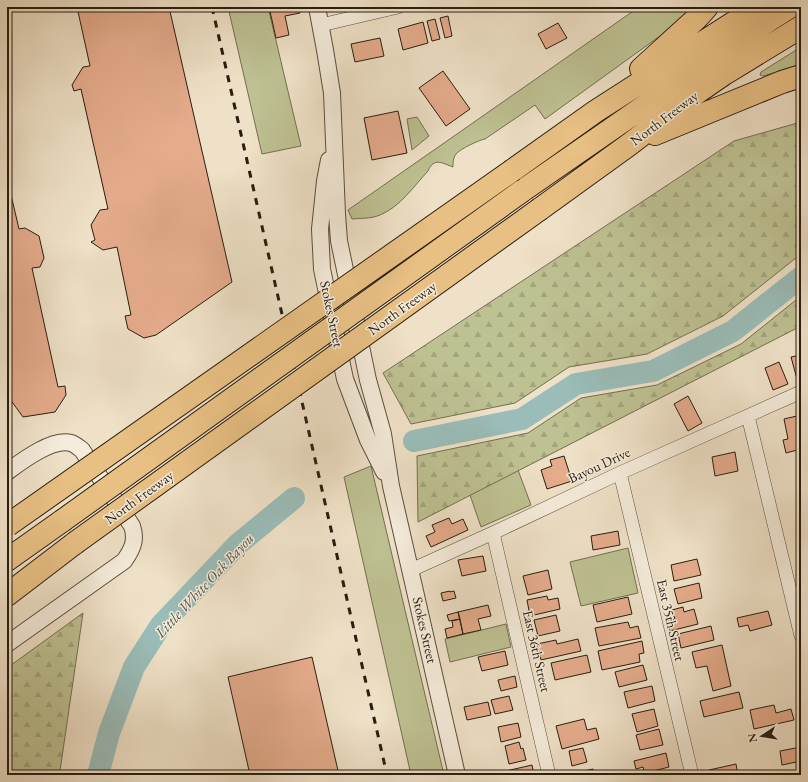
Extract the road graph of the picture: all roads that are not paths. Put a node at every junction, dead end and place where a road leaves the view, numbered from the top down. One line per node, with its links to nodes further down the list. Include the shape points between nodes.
1 (317, 7): 6 (street, Stokes Street)
2 (398, 7): 6 (street)
3 (707, 7): 9 (highway)
4 (758, 7): 9 (highway)
5 (790, 7): 19 (highway, North Freeway, bridge, via 522,191)
6 (321, 25): 10 (street, Stokes Street, via 332,93)
7 (801, 28): 11 (highway, North Freeway, via 724,74)
8 (801, 76): 11 (highway)
9 (596, 111): 17 (highway, bridge)
10 (334, 134): 16 (street, Stokes Street, via 339,240 368,380 383,434); 16 (street, Stokes Street, via 325,181 320,229 322,269 345,378 368,440)
11 (630, 144): 21 (highway, North Freeway, bridge, via 75,543)
12 (801, 392): 13 (street, Bayou Drive)
13 (748, 416): 15 (street, Bayou Drive); 22 (street)
14 (7, 472): 23 (street, via 41,449 71,443 82,450 132,526 134,541 131,551 124,560)
15 (620, 473): 18 (street, Bayou Drive); 26 (street, East 35th Street)
16 (391, 486): 20 (street, Stokes Street)
17 (8, 525)
18 (493, 534): 20 (street, Bayou Drive); 25 (street, East 36th Street)
19 (7, 560)
20 (411, 570): 24 (street, Stokes Street)
21 (7, 595)
22 (801, 636)
23 (7, 644)
24 (457, 775)
25 (549, 775)
26 (692, 775)

